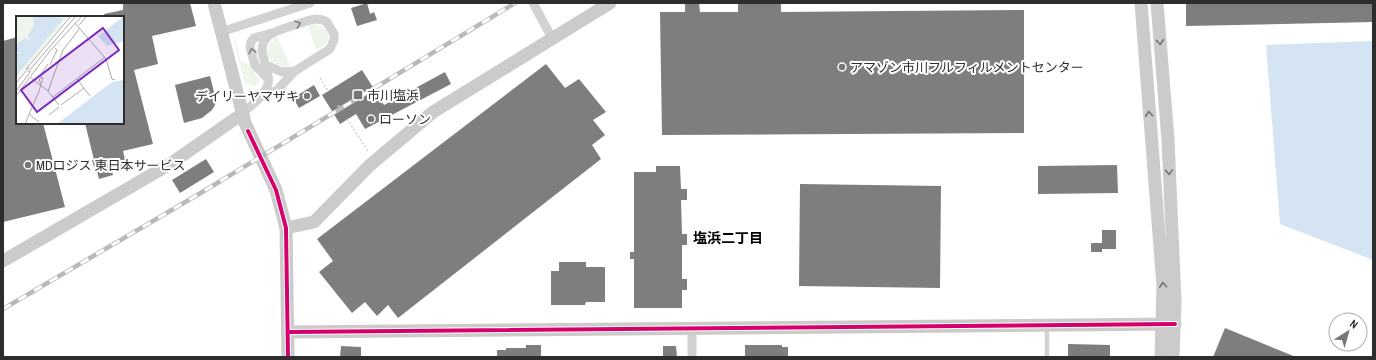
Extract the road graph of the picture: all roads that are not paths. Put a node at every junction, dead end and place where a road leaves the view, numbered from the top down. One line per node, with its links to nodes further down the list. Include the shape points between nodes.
1 (214, 3): 7 (street)
2 (310, 3): 7 (street)
3 (533, 3): 9 (street)
4 (610, 3): 9 (street)
5 (1141, 3): 16 (street, one-way to 5)
6 (1157, 3): 15 (street, one-way to 15)
7 (221, 32): 14 (street)
8 (272, 33): 10 (street, via 262,47); 11 (street, one-way to 11, via 318,19 330,25 334,40 330,49); 12 (street, one-way to 8, via 255,65 250,47 254,38)
9 (552, 38): 19 (street, via 449,101 416,126 369,166 314,222)
10 (266, 65): 11 (street, via 282,72); 12 (street)
11 (295, 70): 13 (street, via 277,90)
12 (268, 79): 13 (street)
13 (262, 94): 14 (street)
14 (242, 114): 19 (street, via 276,190); 21 (street, via 170,164)
15 (1168, 140): 16 (street); 17 (street, one-way to 17)
16 (1151, 141): 18 (street)
17 (1170, 210): 18 (street); 20 (street)
18 (1157, 211): 20 (street)
19 (286, 228): 25 (street)
20 (1167, 256): 22 (street)
21 (3, 261)
22 (1169, 324): 23 (street); 29 (street); 30 (street)
23 (1047, 326): 24 (street); 28 (lane)
24 (692, 329): 25 (street); 27 (street)
25 (288, 332): 26 (street)
26 (288, 357)
27 (692, 357)
28 (1047, 357)
29 (1161, 357)
30 (1173, 357)

